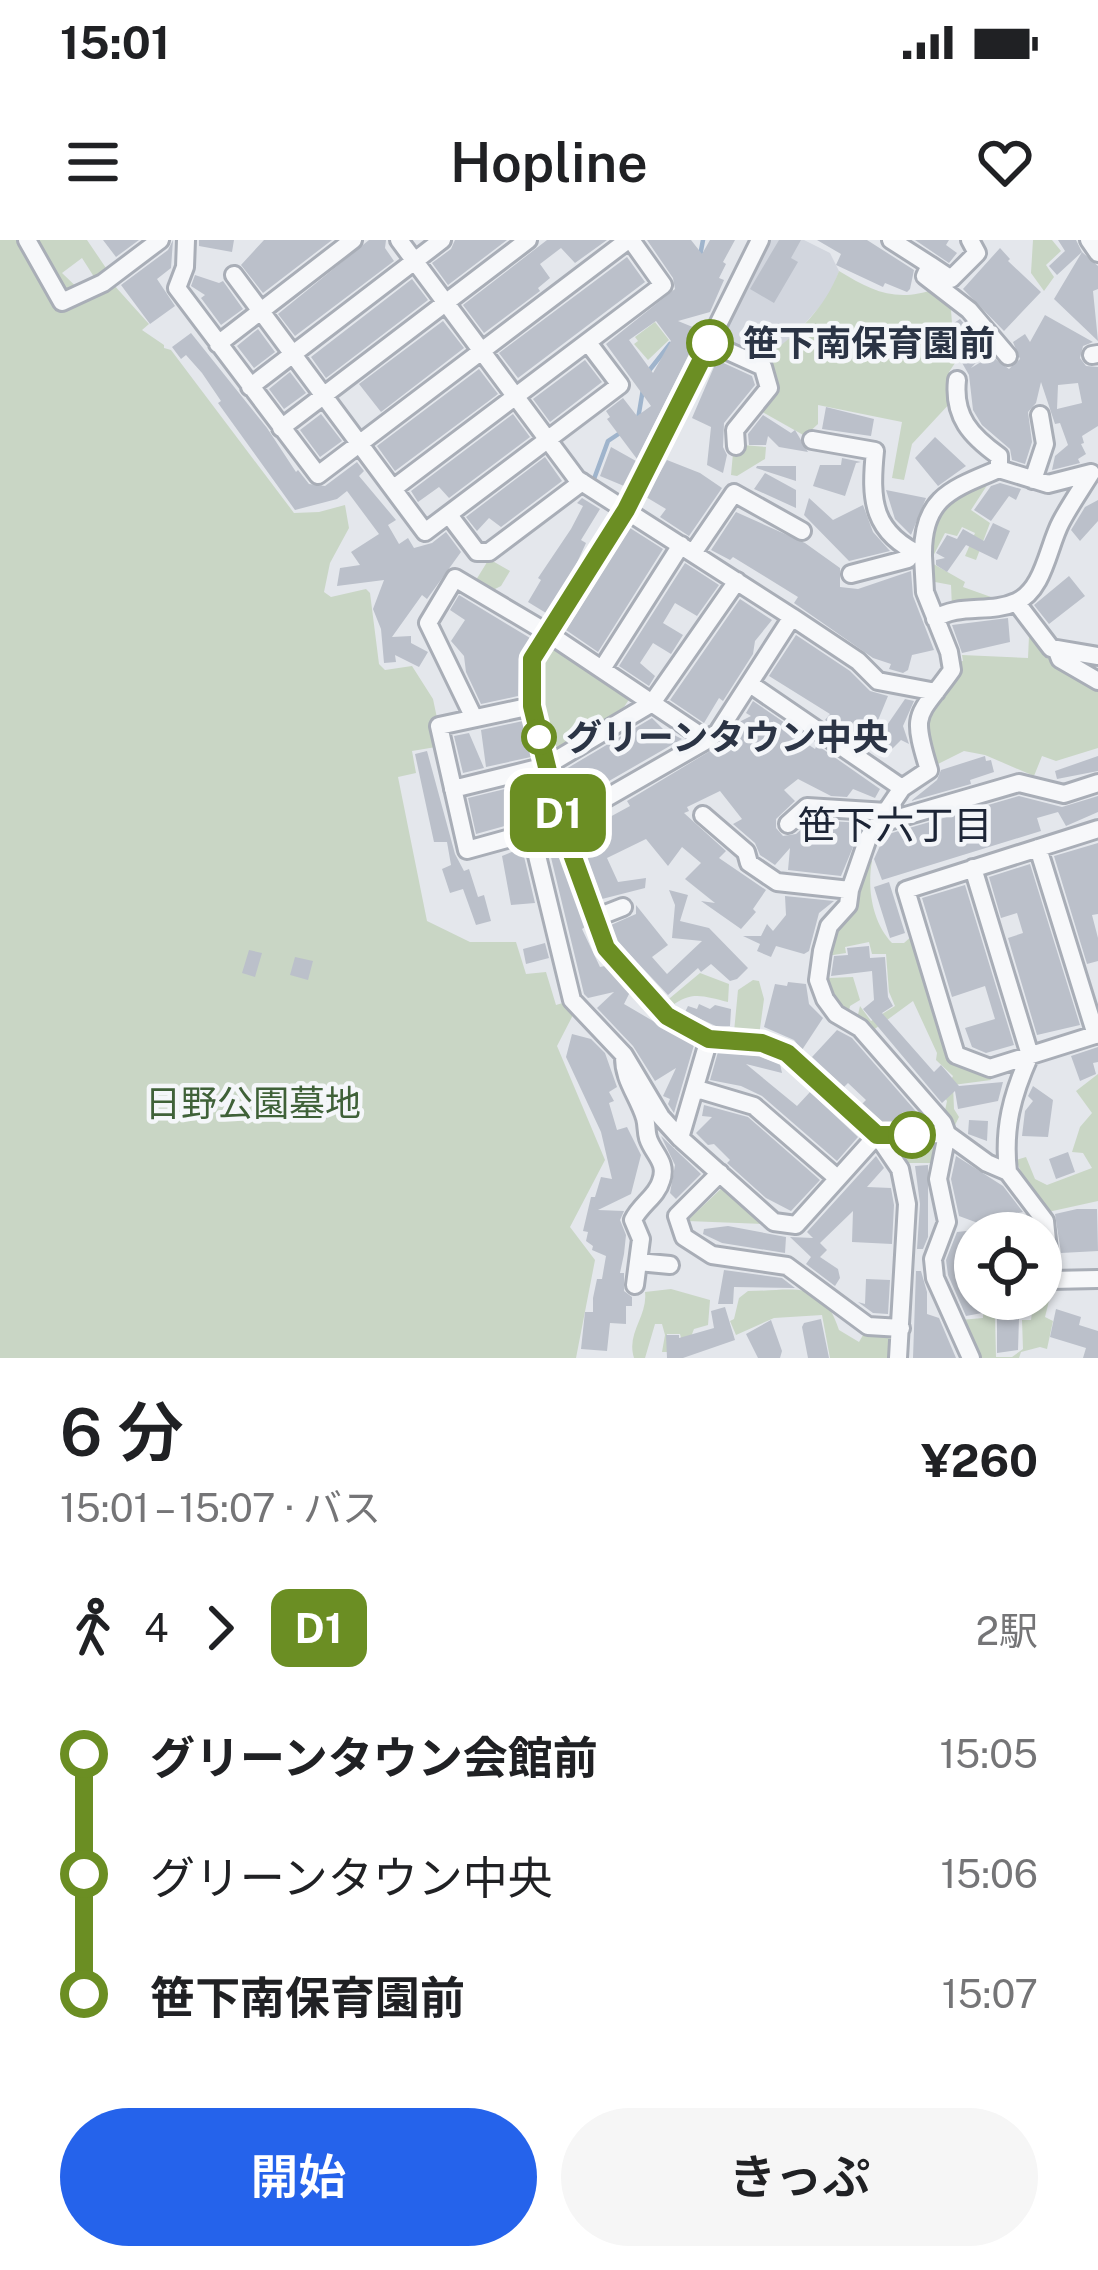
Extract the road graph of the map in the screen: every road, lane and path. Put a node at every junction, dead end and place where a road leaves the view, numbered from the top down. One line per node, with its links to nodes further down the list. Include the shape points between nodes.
1 (27, 240): 2 (street, via 62,302 103,284)
2 (160, 240)
3 (186, 240): 20 (street, via 177,288)
4 (353, 240): 18 (street)
5 (399, 240): 14 (street)
6 (442, 240): 14 (street)
7 (528, 240): 17 (street)
8 (630, 240): 21 (street, via 663,285); 22 (street)
9 (760, 240): 19 (street)
10 (891, 240): 15 (street)
11 (970, 240): 15 (street, via 977,253 952,279)
12 (1089, 240): 13 (street)
13 (1098, 253)
14 (414, 261): 17 (street); 23 (street)
15 (930, 266): 24 (street, via 925,276 969,310)
16 (234, 274): 18 (street)
17 (446, 304): 22 (street); 27 (street)
18 (262, 311): 20 (street); 23 (street)
19 (710, 343): 34 (street, via 763,368 769,388 735,430); 40 (street)
20 (218, 344): 26 (street)
21 (589, 344): 28 (street); 31 (street, via 620,385)
22 (484, 352): 28 (street); 33 (street)
23 (293, 355): 26 (street); 27 (street)
24 (1008, 356)
25 (957, 380): 35 (street, via 961,416 999,456)
26 (250, 387): 30 (street)
27 (324, 396): 30 (street); 33 (street)
28 (517, 396): 31 (street); 39 (street)
29 (1040, 415): 37 (street, via 1045,444)
30 (281, 428): 33 (street, via 318,476)
31 (549, 440): 38 (street); 41 (street)
32 (812, 440): 44 (street, via 875,451 875,506 889,534)
33 (359, 443): 39 (street)
34 (736, 446)
35 (999, 469): 37 (street); 44 (street, via 946,491)
36 (1094, 472): 37 (street); 47 (street, via 1059,525 1042,571)
37 (1033, 480)
38 (582, 482): 40 (street); 41 (street, via 489,552 477,552)
39 (394, 488): 41 (street, via 425,532)
40 (626, 510): 43 (street); 50 (street)
41 (449, 515)
42 (802, 531): 43 (street, via 734,493)
43 (687, 549): 46 (street); 53 (street)
44 (918, 553): 45 (street); 49 (street)
45 (851, 574)
46 (737, 581): 48 (street); 57 (street)
47 (1016, 602): 49 (street); 51 (street)
48 (792, 617): 55 (street); 56 (street, via 878,681)
49 (934, 619): 56 (street, via 952,670)
50 (546, 632): 53 (street); 58 (street, via 532,659); 59 (street, via 455,578 428,623)
51 (1057, 650): 52 (street); 54 (street)
52 (1098, 656)
53 (602, 669): 57 (street)
54 (1098, 681)
55 (749, 683): 60 (street); 63 (street)
56 (936, 692): 63 (street, via 916,730 929,770)
57 (652, 703): 60 (street); 61 (street)
58 (532, 706): 59 (street); 61 (street)
59 (474, 718): 64 (street, via 439,726)
60 (707, 740): 67 (street)
61 (546, 766): 64 (street); 67 (street)
62 (1098, 783): 66 (street, via 1064,794 1019,783)
63 (902, 788): 66 (street)
64 (453, 789): 70 (street, via 467,850)
65 (703, 815): 73 (street, via 777,882)
66 (882, 818): 68 (street, via 806,807); 73 (street)
67 (561, 824): 70 (street); 75 (street)
68 (788, 824)
69 (1098, 829): 71 (street)
70 (532, 835): 78 (street, via 572,1000)
71 (1038, 848): 72 (street); 76 (street)
72 (973, 868): 79 (street); 79 (street, via 906,890 956,1054 990,1068)
73 (850, 890): 81 (street, via 822,951 825,999 860,1028)
74 (623, 907): 75 (street)
75 (595, 918): 77 (street, via 606,948 667,1016)
76 (1097, 1034): 79 (street)
77 (709, 1039): 80 (street); 82 (street, via 787,1053)
78 (624, 1055): 83 (street); 87 (street, via 623,1071 664,1174 633,1220)
79 (1030, 1055): 84 (street, via 1006,1124)
80 (697, 1089): 83 (street); 86 (street, via 754,1106)
81 (947, 1134): 82 (street); 84 (street); 93 (street, via 938,1179 946,1222 935,1278)
82 (877, 1135): 86 (street); 91 (street, via 900,1168 908,1204)
83 (680, 1138): 85 (street)
84 (1008, 1172): 89 (street, via 1046,1220 1051,1280)
85 (720, 1173): 86 (street, via 774,1222 796,1225); 91 (street, via 677,1216 684,1238 712,1255 787,1266 868,1326)
86 (836, 1177)
87 (638, 1262): 88 (street); 90 (street)
88 (670, 1265)
89 (1098, 1279)
90 (635, 1286)
91 (901, 1328): 92 (street)
92 (898, 1358)
93 (971, 1358)

